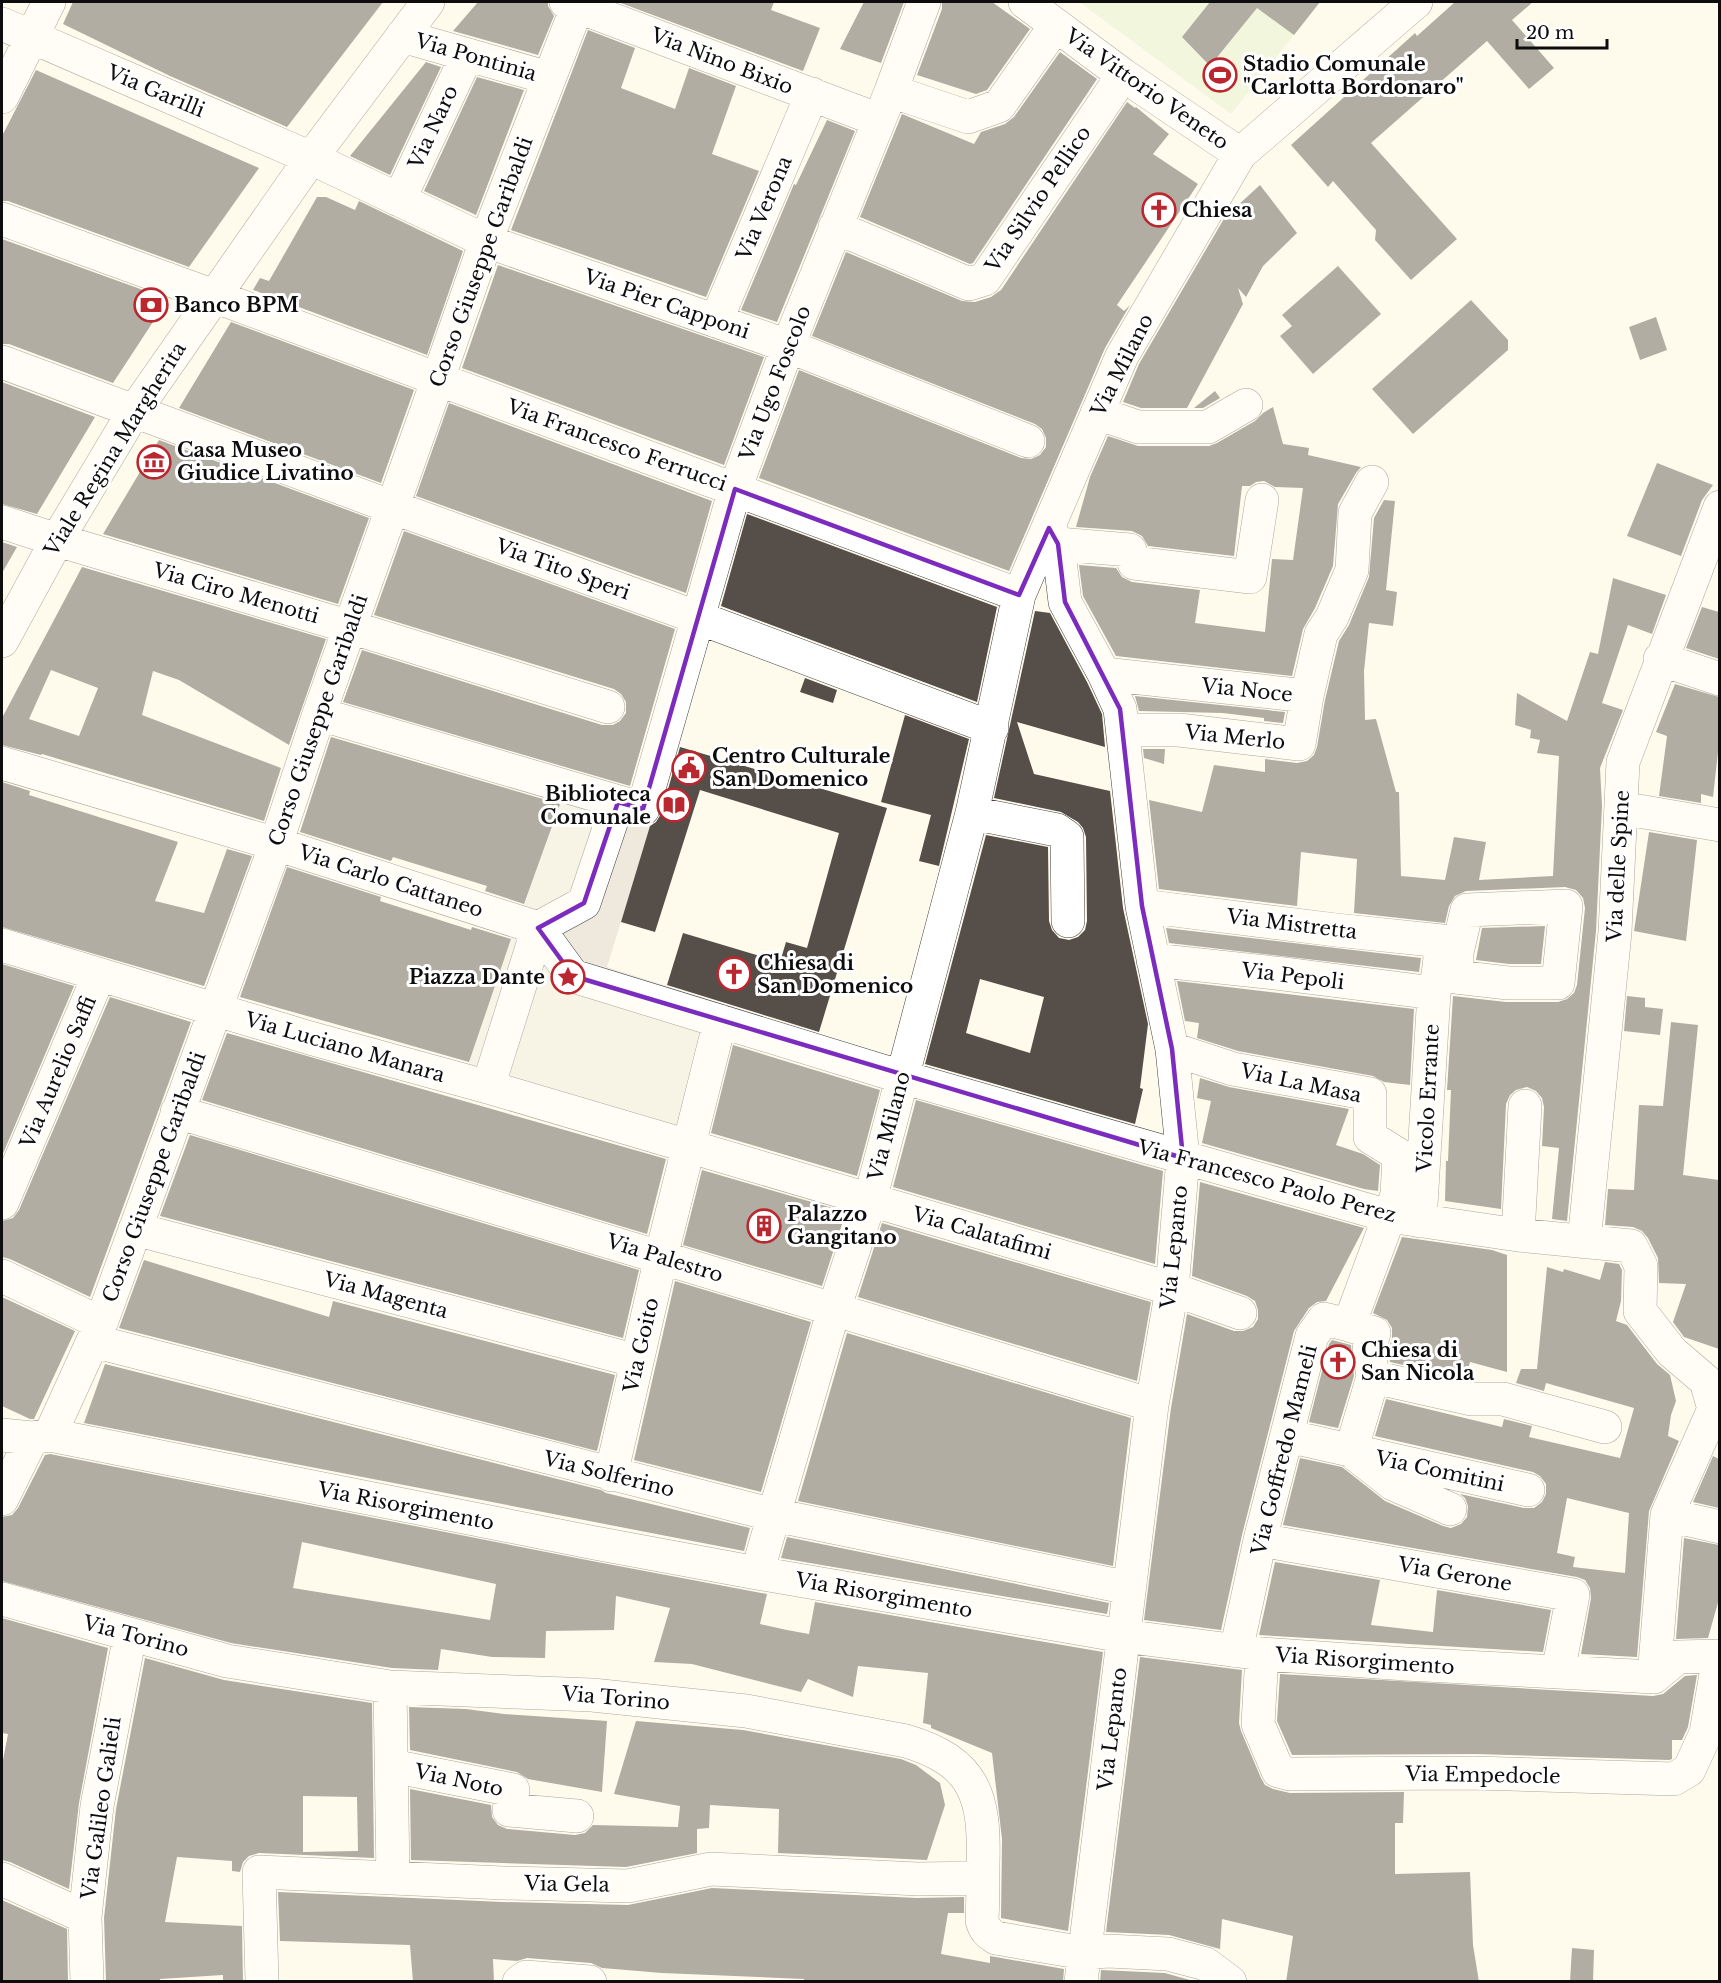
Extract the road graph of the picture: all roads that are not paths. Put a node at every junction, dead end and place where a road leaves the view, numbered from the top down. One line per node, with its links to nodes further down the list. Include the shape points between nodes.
1 (49, 2): 10 (street)
2 (428, 2): 9 (street, Viale Regina Margherita)
3 (924, 2): 16 (street, Via Ugo Foscolo)
4 (1025, 2): 8 (street, Via Vittorio Veneto)
5 (1416, 2): 17 (street, Via Milano)
6 (574, 3): 13 (street, Corso Giuseppe Garibaldi); 14 (street, Via Nino Bixio)
7 (2, 24): 10 (street, Via Garilli)
8 (1056, 25): 12 (street, Via Vittorio Veneto); 16 (street, Via Nino Bixio, via 999,106 968,117)
9 (402, 36): 11 (street, Via Pontinia); 18 (street, Viale Regina Margherita)
10 (32, 38): 15 (street); 18 (street, Via Garilli)
11 (467, 55): 13 (street, Via Pontinia); 19 (street, Via Naro)
12 (1122, 75): 17 (street, Via Vittorio Veneto); 21 (street, Via Silvio Pellico, via 985,279 969,284)
13 (549, 78): 22 (street, Corso Giuseppe Garibaldi)
14 (812, 94): 16 (street, Via Nino Bixio); 24 (street, Via Verona)
15 (2, 97)
16 (885, 106): 21 (street, Via Ugo Foscolo)
17 (1240, 154): 30 (street, Via Milano, via 1122,356)
18 (311, 158): 19 (street, Via Pier Capponi); 23 (street, Viale Regina Margherita)
19 (399, 200): 22 (street, Via Pier Capponi)
20 (2, 219): 23 (street, Via Francesco Ferrucci)
21 (835, 227): 25 (street, Via Ugo Foscolo)
22 (486, 241): 24 (street, Via Pier Capponi); 27 (street, Corso Giuseppe Garibaldi)
23 (214, 296): 27 (street, Via Francesco Ferrucci); 29 (street, Viale Regina Margherita)
24 (716, 321): 25 (street, Via Pier Capponi)
25 (788, 346): 31 (street, Via Pier Capponi); 33 (street, Via Ugo Foscolo)
26 (2, 362): 29 (street, Via Tito Speri)
27 (438, 379): 33 (street, Via Francesco Ferrucci); 35 (street, Corso Giuseppe Garibaldi)
28 (1246, 405): 30 (street, via 1208,428 1138,427)
29 (133, 413): 35 (street, Via Tito Speri); 39 (street, Viale Regina Margherita)
30 (1097, 413): 38 (street, Via Milano)
31 (1028, 441)
32 (1372, 482): 48 (street, Via Noce, via 1355,513 1352,570 1321,634)
33 (735, 489): 41 (street, Via Francesco Ferrucci); 42 (street, Via Ugo Foscolo)
34 (1262, 500): 38 (street, via 1250,577 1134,564 1130,550)
35 (392, 507): 42 (street, Via Tito Speri); 43 (street, Corso Giuseppe Garibaldi)
36 (1719, 507): 40 (street, Via delle Spine)
37 (2, 522): 39 (street, Via Ciro Menotti)
38 (1053, 536): 41 (street, Via Milano); 46 (street, Via Lepanto, via 1065,602)
39 (57, 540): 43 (street, Via Ciro Menotti); 44 (street, Viale Regina Margherita)
40 (1708, 569): 45 (street, Via delle Spine)
41 (1019, 595): 51 (street, Via Milano)
42 (699, 618): 51 (street, Via Tito Speri); 54 (street, Via Ugo Foscolo)
43 (350, 627): 49 (street, Via Ciro Menotti); 50 (street, Corso Giuseppe Garibaldi)
44 (2, 641)
45 (1660, 659): 47 (street); 55 (street, Via delle Spine, via 1623,762)
46 (1104, 674): 48 (street, Via Noce); 52 (street, Via Lepanto)
47 (1719, 679)
48 (1307, 696): 52 (street, Via Merlo, via 1299,744 1179,730)
49 (609, 707)
50 (319, 714): 54 (street); 58 (street, Corso Giuseppe Garibaldi)
51 (992, 729): 56 (street, Via Milano)
52 (1123, 729): 59 (street, Via Lepanto)
53 (2, 763): 58 (street, Via Carlo Cattaneo)
54 (631, 805): 61 (street, Via Ugo Foscolo, via 584,903)
55 (1621, 808): 57 (street); 82 (street, Via delle Spine, via 1616,932)
56 (972, 813): 60 (street, via 1057,830 1067,837); 70 (street, Via Milano)
57 (1719, 825)
58 (276, 844): 61 (street, Via Carlo Cattaneo); 67 (street, Corso Giuseppe Garibaldi)
59 (1142, 906): 62 (street, Via Mistretta); 64 (street, Via Lepanto)
60 (1068, 921)
61 (538, 928): 68 (street, via 573,976); 71 (street)
62 (1442, 941): 66 (street, Vicolo Errante)
63 (2, 945): 65 (street, Via Luciano Manara)
64 (1153, 960): 66 (street, Via Pepoli, via 1284,974); 69 (street, Via Lepanto)
65 (99, 975): 67 (street, Via Luciano Manara); 75 (street, Via Aurelio Saffi)
66 (1443, 982): 79 (street, Vicolo Errante)
67 (215, 1009): 71 (street, Via Luciano Manara); 73 (street, Corso Giuseppe Garibaldi)
68 (720, 1021): 70 (street, Via Francesco Paolo Perez); 74 (street, Via Goito)
69 (1172, 1048): 76 (street, Via Lepanto); 79 (street, Via La Masa, via 1233,1069 1370,1094 1371,1137 1399,1155 1397,1195)
70 (902, 1077): 76 (street, Via Francesco Paolo Perez); 77 (street, Via Milano)
71 (488, 1087): 74 (street, Via Luciano Manara)
72 (1525, 1106): 81 (street)
73 (177, 1112): 80 (street, Corso Giuseppe Garibaldi); 83 (street, Via Palestro)
74 (689, 1146): 77 (street, Via Calatafimi); 83 (street, Via Goito)
75 (11, 1156): 78 (street, Via Aurelio Saffi)
76 (1183, 1158): 79 (street, Via Francesco Paolo Perez); 85 (street, Via Lepanto)
77 (870, 1200): 85 (street, Via Calatafimi); 86 (street, Via Milano)
78 (2, 1203)
79 (1405, 1219): 81 (street, Via Francesco Paolo Perez); 88 (street)
80 (135, 1229): 89 (street, Corso Giuseppe Garibaldi); 90 (street, Via Magenta)
81 (1518, 1234): 82 (street, Via Francesco Paolo Perez)
82 (1584, 1242): 93 (street, Via Francesco Paolo Perez, via 1631,1246 1641,1266 1640,1311 1672,1352 1706,1381)
83 (661, 1257): 86 (street, Via Palestro); 90 (street, Via Goito)
84 (2, 1276): 89 (street, Via Solferino)
85 (1172, 1289): 87 (street, Via Calatafimi); 92 (street, Via Lepanto)
86 (834, 1310): 92 (street, Via Palestro); 102 (street, Via Milano)
87 (1240, 1313)
88 (1349, 1325): 91 (street, via 1374,1333 1370,1349); 96 (street, Via Goffredo Mameli, via 1324,1319 1312,1336)
89 (97, 1332): 95 (street, Corso Giuseppe Garibaldi); 98 (street, Via Solferino)
90 (637, 1361): 98 (street, Via Goito)
91 (1373, 1377): 94 (street, via 1471,1399 1503,1399); 97 (street)
92 (1152, 1405): 107 (street, Via Lepanto)
93 (1717, 1410): 103 (street)
94 (1605, 1427)
95 (28, 1436): 100 (street, Corso Giuseppe Garibaldi); 106 (street, Via Risorgimento)
96 (1287, 1436): 97 (street, Via Comitini); 105 (street, Via Goffredo Mameli)
97 (1351, 1451): 99 (street, Via Comitini); 101 (street, Via Comitini, via 1393,1484)
98 (611, 1474): 102 (street, Via Solferino)
99 (1528, 1490)
100 (2, 1499)
101 (1450, 1509)
102 (774, 1515): 106 (street, Via Milano); 107 (street, Via Solferino)
103 (1667, 1515): 104 (street); 114 (street)
104 (1719, 1527)
105 (1260, 1540): 111 (street, Via Goffredo Mameli); 113 (street, Via Gerone, via 1573,1595)
106 (757, 1573): 110 (street, Via Risorgimento)
107 (1129, 1588): 110 (street, Via Lepanto)
108 (2, 1599): 109 (street, Via Torino)
109 (130, 1635): 115 (street, Via Torino, via 227,1661); 121 (street, Via Galileo Galieli, via 97,1806)
110 (1123, 1635): 111 (street, Via Risorgimento); 122 (street, Via Lepanto)
111 (1249, 1652): 112 (street, Via Empedocle, via 1258,1724 1278,1771 1674,1779 1689,1770 1706,1733); 113 (street, Via Risorgimento)
112 (1719, 1656): 114 (street, via 1678,1657)
113 (1558, 1672): 114 (street, Via Risorgimento)
114 (1654, 1677)
115 (390, 1687): 116 (street, Via Noto); 119 (street, Via Torino, via 592,1695 734,1709 931,1748 953,1762 969,1781 980,1804)
116 (392, 1766): 117 (street, Via Noto, via 513,1790 510,1810); 118 (street, Via Noto)
117 (577, 1816)
118 (393, 1878): 119 (street, Via Gela, via 628,1886 711,1869 918,1879); 124 (street, Via Gela, via 259,1872)
119 (983, 1878): 122 (street, Via Torino, via 982,1920 991,1935)
120 (2, 1879): 121 (street)
121 (85, 1917): 123 (street, Via Galileo Galieli)
122 (1082, 1967): 127 (street, Via Torino, via 1108,1951 1168,1954 1206,1964)
123 (87, 1982)
124 (261, 1982)
125 (519, 1982): 126 (street, via 526,1977)
126 (590, 1982)
127 (1230, 1982)

